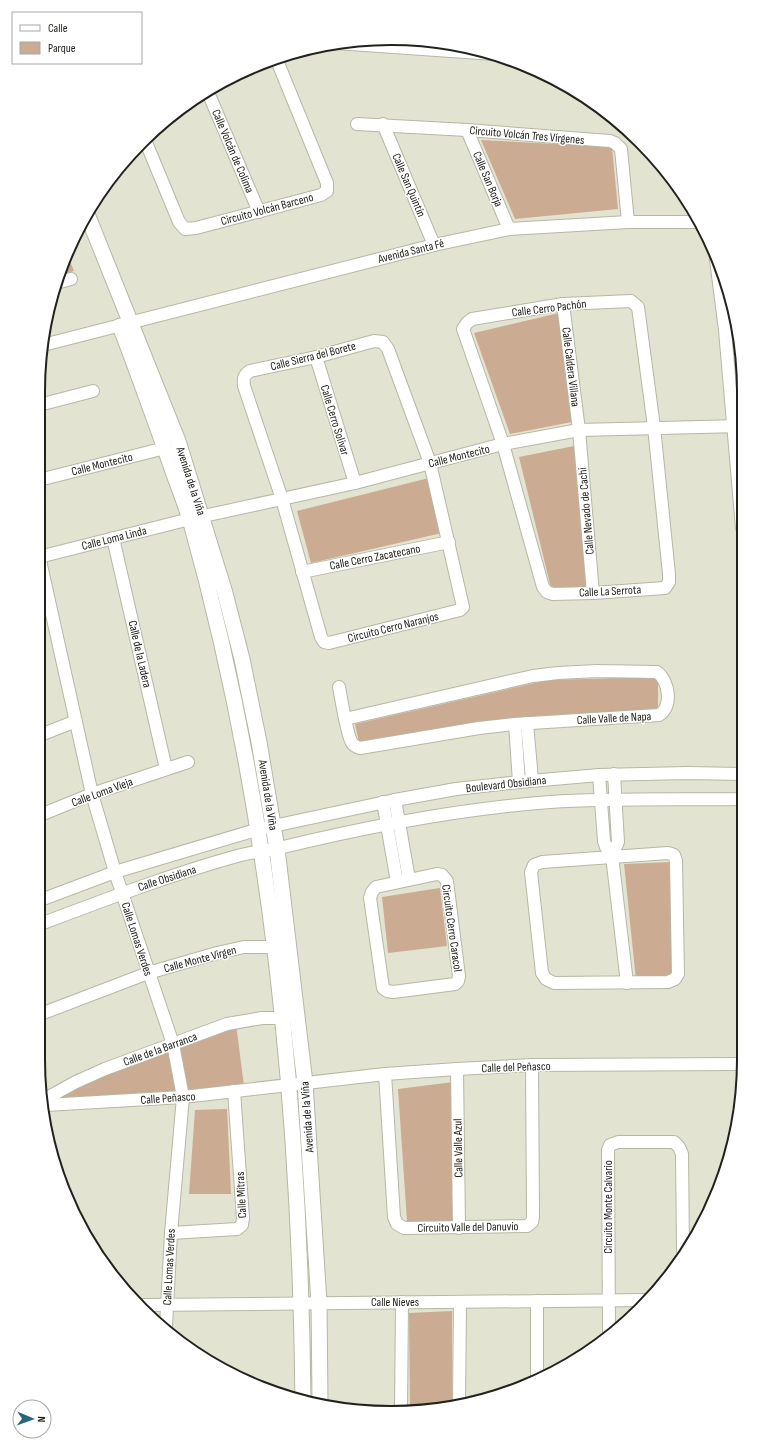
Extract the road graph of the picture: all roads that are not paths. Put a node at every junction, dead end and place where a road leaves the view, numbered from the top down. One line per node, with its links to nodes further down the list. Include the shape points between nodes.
1 (278, 64): 7 (street, Circuito Volcán Barceno, via 328,183 327,191 321,195)
2 (210, 96): 7 (street, Calle Volcán de Colima)
3 (357, 124): 4 (street, Circuito Volcán Tres Vírgenes)
4 (384, 124): 5 (street, Circuito Volcán Tres Vírgenes); 12 (street, Calle San Quintín)
5 (467, 130): 9 (street, Circuito Volcán Tres Vírgenes, via 615,143 621,149); 11 (street, Calle San Borja)
6 (147, 145): 7 (street, Circuito Volcán Barceno, via 179,222 185,229)
7 (258, 212)
8 (89, 221): 17 (street, Avenida de la Viña)
9 (628, 222): 10 (street, Avenida Santa Fé); 11 (street, Avenida Santa Fé)
10 (693, 222)
11 (509, 229): 12 (street, Avenida Santa Fé)
12 (434, 245): 17 (street, Avenida Santa Fé)
13 (718, 278): 22 (street)
14 (71, 279): 15 (street)
15 (63, 281)
16 (563, 304): 23 (street, Calle Cerro Pachón, via 631,301 638,307); 24 (street, Calle Caldera Villana); 25 (street, Calle Cerro Pachón, via 472,319 463,329)
17 (126, 324): 18 (street, Avenida Santa Fé); 26 (street, Avenida de la Viña); 31 (street, Avenida de la Viña, via 178,441)
18 (48, 343)
19 (316, 357): 27 (street, Calle Sierra del Borete, via 374,341 383,342 388,349); 29 (street, Calle Cerro Solivar); 30 (street, Calle Sierra del Borete, via 250,371 243,380)
20 (93, 391): 21 (street)
21 (45, 403)
22 (737, 425): 23 (street, Calle Montecito)
23 (654, 427): 24 (street, Calle Montecito); 37 (street, Calle La Serrota, via 669,582 665,588)
24 (579, 430): 25 (street, Calle Montecito); 37 (street, Calle Nevado de Cachi)
25 (503, 444): 27 (street, Calle Montecito); 37 (street, Calle La Serrota, via 543,587 553,594)
26 (165, 448): 28 (street, Calle Montecito); 31 (street, Avenida de la Viña)
27 (430, 463): 29 (street, Calle Montecito); 33 (street, Circuito Cerro Naranjos)
28 (45, 478)
29 (355, 483): 30 (street, Calle Montecito)
30 (282, 498): 31 (street, Calle Montecito); 35 (street, Circuito Cerro Naranjos)
31 (196, 518): 32 (street, Calle Loma Linda); 57 (street, Avenida de la Viña, via 220,635)
32 (113, 538): 34 (street, Calle Loma Linda); 44 (street, Calle de la Ladera)
33 (449, 542): 35 (street, Calle Cerro Zacatecano); 35 (street, Circuito Cerro Naranjos, via 463,601 460,610 330,643 324,642 321,637)
34 (45, 555)
35 (302, 572)
36 (45, 584): 40 (street, Calle Lomas Verdes)
37 (593, 593)
38 (339, 687): 39 (street, Calle Valle de Napa)
39 (345, 719): 41 (street, Calle Valle de Napa, via 352,743 360,748); 41 (street, Calle Valle de Napa, via 505,682 558,673 657,672 665,682 666,707 664,713 659,715)
40 (76, 721): 42 (street); 50 (street, Calle Lomas Verdes)
41 (521, 724): 48 (street); 49 (street)
42 (45, 733)
43 (188, 762): 44 (street, Calle Loma Vieja)
44 (166, 769): 50 (street, Calle Loma Vieja)
45 (614, 774): 46 (street, Boulevard Obsidiana); 47 (street, Boulevard Obsidiana); 52 (street)
46 (737, 774)
47 (599, 775): 48 (street, Boulevard Obsidiana); 51 (street)
48 (532, 780): 49 (street, Boulevard Obsidiana)
49 (519, 782): 54 (street, Boulevard Obsidiana)
50 (92, 794): 55 (street, Calle Loma Vieja); 60 (street, Calle Lomas Verdes)
51 (601, 799): 52 (street, Boulevard Obsidiana); 56 (street, Boulevard Obsidiana, via 500,807); 59 (street, via 604,841)
52 (615, 799): 53 (street, Boulevard Obsidiana); 59 (street, via 618,842)
53 (737, 799)
54 (389, 801): 56 (street); 57 (street, Boulevard Obsidiana)
55 (45, 813)
56 (393, 822): 58 (street, Boulevard Obsidiana); 61 (street)
57 (266, 828): 58 (street, Avenida de la Viña); 60 (street, Calle Obsidiana)
58 (269, 849): 62 (street, Calle Obsidiana, via 211,864); 65 (street, Avenida de la Viña); 75 (street, Avenida de la Viña)
59 (612, 856): 67 (street); 67 (street, via 668,853 674,855 676,861 678,974 668,982); 67 (street, via 542,862 537,863 532,869 542,973 546,979 554,983)
60 (115, 872): 62 (street, Calle Lomas Verdes); 63 (street, Calle Obsidiana)
61 (403, 881): 61 (street, Circuito Cerro Caracol, via 376,887 370,898 383,988 394,992 455,984 458,976 447,881 442,875 437,874)
62 (123, 893): 64 (street, Calle Obsidiana); 66 (street, Calle Lomas Verdes)
63 (45, 898)
64 (45, 922)
65 (274, 947): 66 (street, Calle Monte Virgen, via 260,946 217,953); 69 (street, Avenida de la Viña)
66 (148, 973): 68 (street, Calle Monte Virgen); 70 (street, Calle Lomas Verdes)
67 (627, 983)
68 (45, 1012)
69 (281, 1018): 70 (street, Calle de la Barranca, via 235,1022); 76 (street, Avenida de la Viña)
70 (173, 1044): 78 (street, Calle de la Barranca, via 93,1074); 79 (street, Calle Lomas Verdes)
71 (737, 1064): 72 (street, Calle del Peñasco)
72 (532, 1066): 73 (street, Calle del Peñasco); 81 (street, Circuito Valle del Danuvio, via 532,1222 527,1226)
73 (457, 1069): 74 (street, Calle del Peñasco); 81 (street, Calle Valle Azul)
74 (385, 1074): 75 (street, Calle del Peñasco); 81 (street, Circuito Valle del Danuvio, via 394,1217 404,1228)
75 (304, 1083): 76 (street, Calle del Peñasco); 89 (street, Avenida de la Viña)
76 (289, 1085): 77 (street, Calle Peñasco); 90 (street, Avenida de la Viña)
77 (234, 1091): 79 (street, Calle Peñasco); 82 (street, Calle Mitras, via 242,1226 237,1229)
78 (47, 1097)
79 (183, 1097): 80 (street, Calle Peñasco); 82 (street, Calle Lomas Verdes)
80 (48, 1105)
81 (459, 1228)
82 (171, 1233): 92 (street, Calle Lomas Verdes)
83 (683, 1246): 84 (street, Circuito Monte Calvario, via 682,1154 679,1147 674,1142 618,1142 610,1145)
84 (609, 1300): 85 (street, Calle Nieves); 86 (street, Calle Nieves); 94 (street)
85 (640, 1300)
86 (537, 1301): 88 (street, Calle Nieves); 95 (street)
87 (402, 1302): 88 (street, Calle Nieves); 89 (street, Calle Nieves); 99 (street)
88 (460, 1302): 98 (street)
89 (319, 1303): 90 (street, Calle Nieves); 97 (street, Avenida de la Viña)
90 (302, 1304): 92 (street, Calle Nieves); 96 (street, Avenida de la Viña)
91 (146, 1305): 92 (street, Calle Nieves)
92 (167, 1305): 93 (street, Calle Lomas Verdes)
93 (166, 1323)
94 (609, 1329)
95 (537, 1373)
96 (303, 1394)
97 (320, 1398)
98 (459, 1399)
99 (402, 1406)

